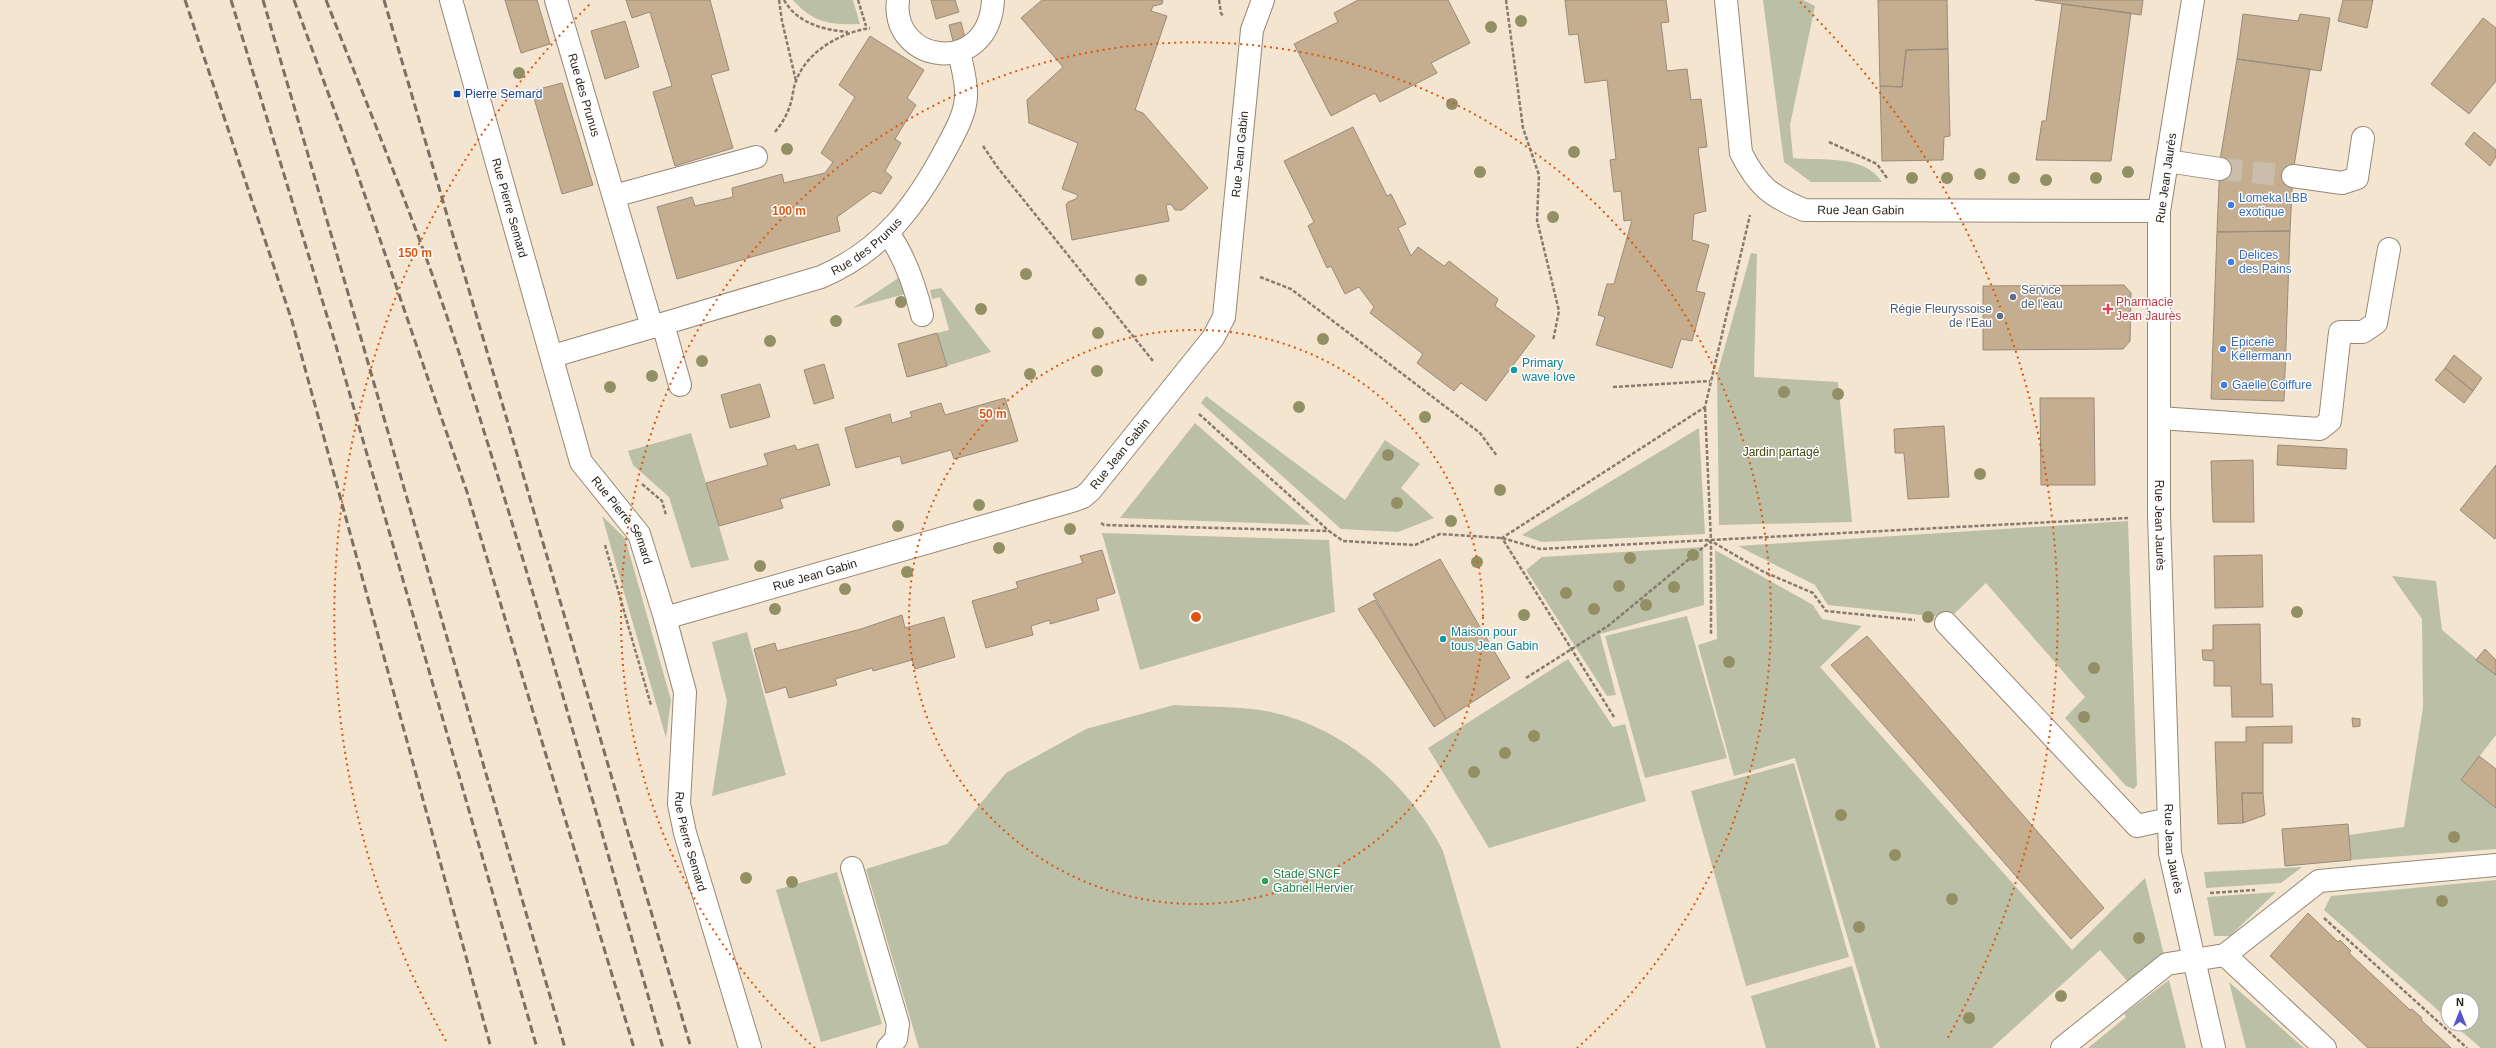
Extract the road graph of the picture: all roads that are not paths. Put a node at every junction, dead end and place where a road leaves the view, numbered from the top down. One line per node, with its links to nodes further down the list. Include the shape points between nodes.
1 (452, 0): 20 (street, Rue Pierre Semard)
2 (556, 0): 14 (street, Rue des Prunus)
3 (898, 0): 8 (street, via 900,22 906,35 917,45 931,52)
4 (993, 0): 8 (street, via 992,17 986,32 974,44)
5 (1263, 0): 23 (street, Rue Jean Gabin, via 1252,30 1224,317 1213,338 1090,491 1072,501)
6 (1726, 0): 15 (street, Rue Jean Gabin, via 1741,153 1752,174 1778,199 1804,210)
7 (2193, 0): 11 (street, Rue Jean Jaurès)
8 (959, 52): 16 (street, Rue des Prunus, via 967,95 958,125 928,184)
9 (2363, 138): 13 (street, via 2357,178 2342,183)
10 (756, 157): 14 (street)
11 (2167, 161): 12 (street); 15 (street, Rue Jean Jaurès)
12 (2220, 169)
13 (2294, 176)
14 (614, 196): 19 (street, Rue des Prunus)
15 (2159, 211): 22 (street, Rue Jean Jaurès)
16 (888, 233): 18 (street, via 898,247 917,293); 19 (street, Rue des Prunus, via 850,263 821,277)
17 (2389, 249): 22 (street, via 2376,323 2363,332 2340,332 2330,421 2320,429)
18 (922, 314)
19 (658, 326): 20 (street, Rue des Prunus); 21 (street)
20 (553, 356): 23 (street, Rue Pierre Semard, via 581,462 639,534)
21 (680, 385)
22 (2159, 418): 25 (street, Rue Jean Jaurès)
23 (665, 618): 30 (street, Rue Pierre Semard, via 685,692 679,804 685,833)
24 (1946, 623): 25 (street, via 2137,826)
25 (2169, 819): 29 (street, Rue Jean Jaurès, via 2170,853)
26 (2496, 865): 28 (street, via 2319,881)
27 (852, 868): 31 (street, via 898,1024 896,1039)
28 (2225, 955): 29 (street); 34 (street)
29 (2193, 960): 32 (street, via 2167,964); 33 (street, Rue Jean Jaurès)
30 (750, 1048)
31 (888, 1048)
32 (2062, 1048)
33 (2214, 1048)
34 (2325, 1048)

